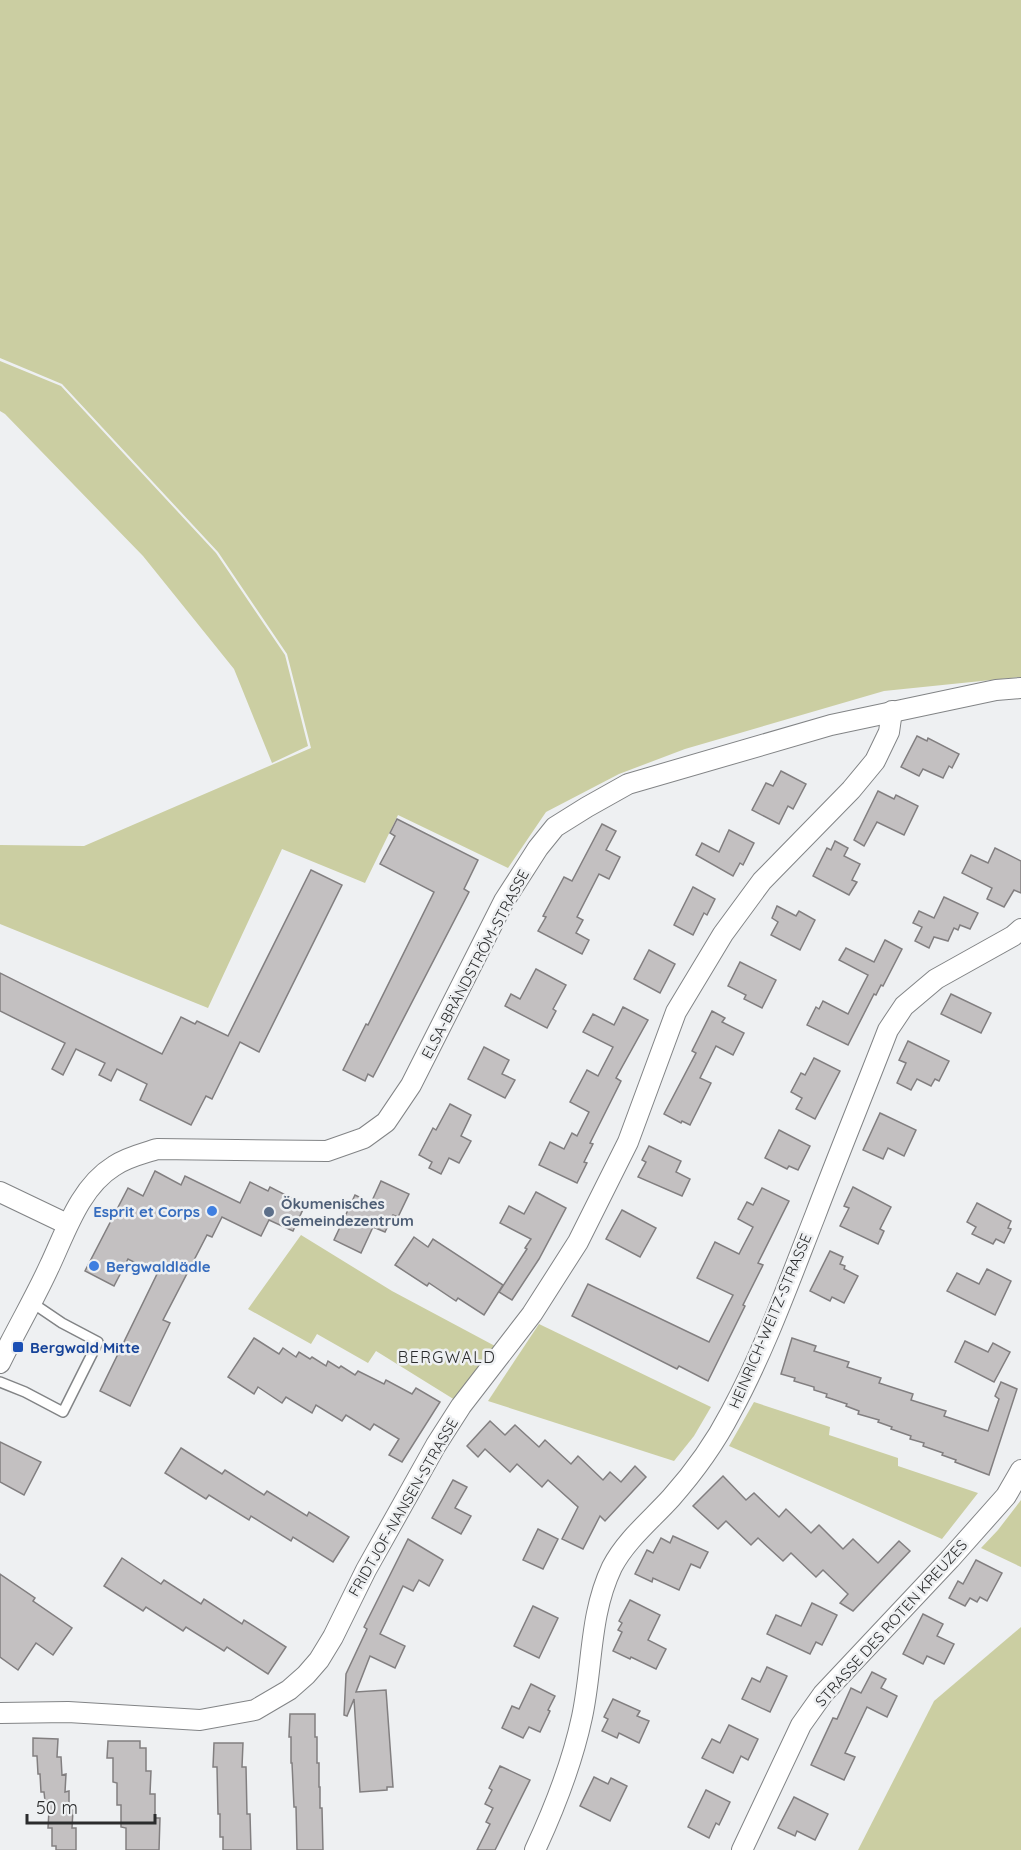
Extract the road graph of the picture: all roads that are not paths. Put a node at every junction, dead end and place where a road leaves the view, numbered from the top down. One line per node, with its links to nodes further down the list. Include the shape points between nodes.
1 (1021, 688): 2 (street, ELSA-BRÄNDSTRÖM-STRASSE)
2 (892, 711): 5 (street, ELSA-BRÄNDSTRÖM-STRASSE, via 628,784 555,827 504,901 411,1085 386,1122 364,1138 327,1151 157,1149 112,1166 91,1186); 10 (street, FRIDTJOF-NANSEN-STRASSE, via 890,732 875,761 762,881 723,934 676,1012 628,1142 578,1242 532,1314 436,1445 333,1637 306,1676 255,1710 200,1720 68,1712)
3 (1021, 929): 11 (street, HEINRICH-WEITZ-STRASSE, via 936,979 904,1006 888,1030 785,1293 732,1411 714,1443 613,1565 595,1615 589,1679 574,1749)
4 (0, 1192): 5 (street)
5 (68, 1224): 6 (street, ELSA-BRÄNDSTRÖM-STRASSE)
6 (31, 1302): 7 (street, ELSA-BRÄNDSTRÖM-STRASSE); 8 (lane, via 99,1342 63,1412)
7 (0, 1364)
8 (0, 1382)
9 (1021, 1470): 12 (street, STRASSE DES ROTEN KREUZES, via 1006,1496 824,1694 801,1725)
10 (0, 1713)
11 (535, 1850)
12 (742, 1850)

